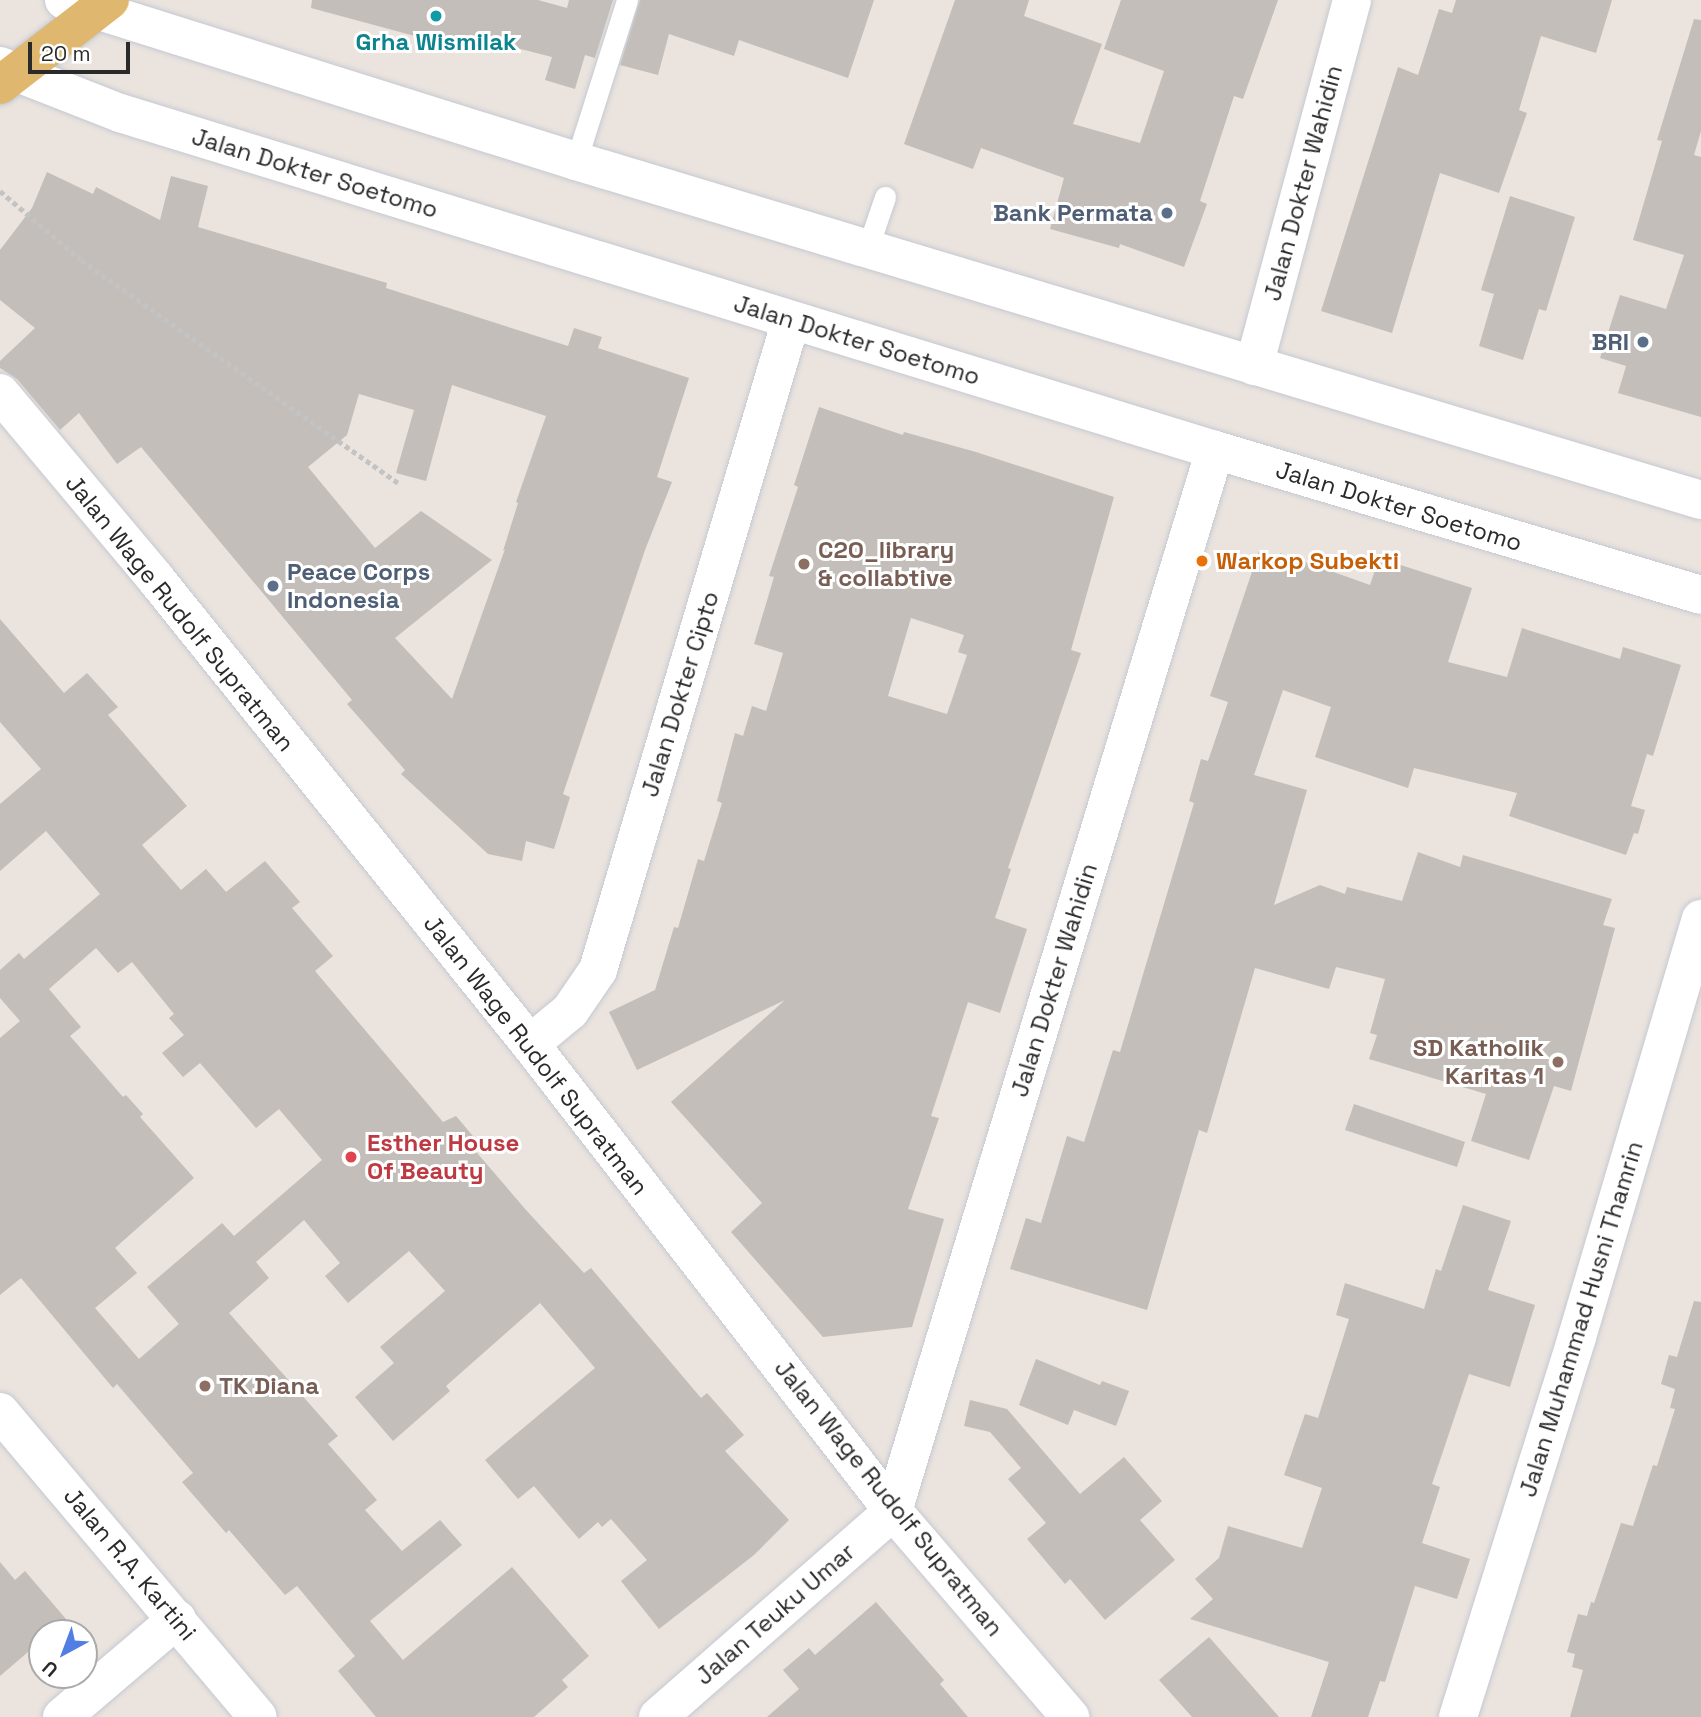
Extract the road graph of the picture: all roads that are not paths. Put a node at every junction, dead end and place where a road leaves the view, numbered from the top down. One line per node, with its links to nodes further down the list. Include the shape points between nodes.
1 (627, 0): 5 (lane)
2 (1352, 0): 9 (street, Jalan Dokter Wahidin)
3 (90, 3): 4 (main road); 5 (street)
4 (6, 74): 8 (street, Jalan Dokter Soetomo)
5 (576, 161): 7 (street)
6 (885, 197): 7 (lane)
7 (868, 247): 9 (street)
8 (791, 320): 11 (street, Jalan Dokter Soetomo); 15 (street, Jalan Dokter Cipto, via 598,970 570,1011)
9 (1254, 366): 12 (street)
10 (0, 393): 15 (street, Jalan Wage Rudolf Supratman)
11 (1215, 450): 13 (street, Jalan Dokter Soetomo); 17 (street, Jalan Dokter Wahidin)
12 (1701, 500)
13 (1701, 595)
14 (1701, 919): 23 (street, Jalan Muhammad Husni Thamrin)
15 (530, 1044): 17 (street, Jalan Wage Rudolf Supratman)
16 (0, 1412): 18 (street, Jalan R.A. Kartini)
17 (893, 1511): 21 (street, Jalan Teuku Umar); 22 (street, Jalan Wage Rudolf Supratman)
18 (177, 1619): 19 (street); 20 (street, Jalan R.A. Kartini)
19 (62, 1717)
20 (258, 1717)
21 (658, 1717)
22 (1070, 1717)
23 (1458, 1717)

